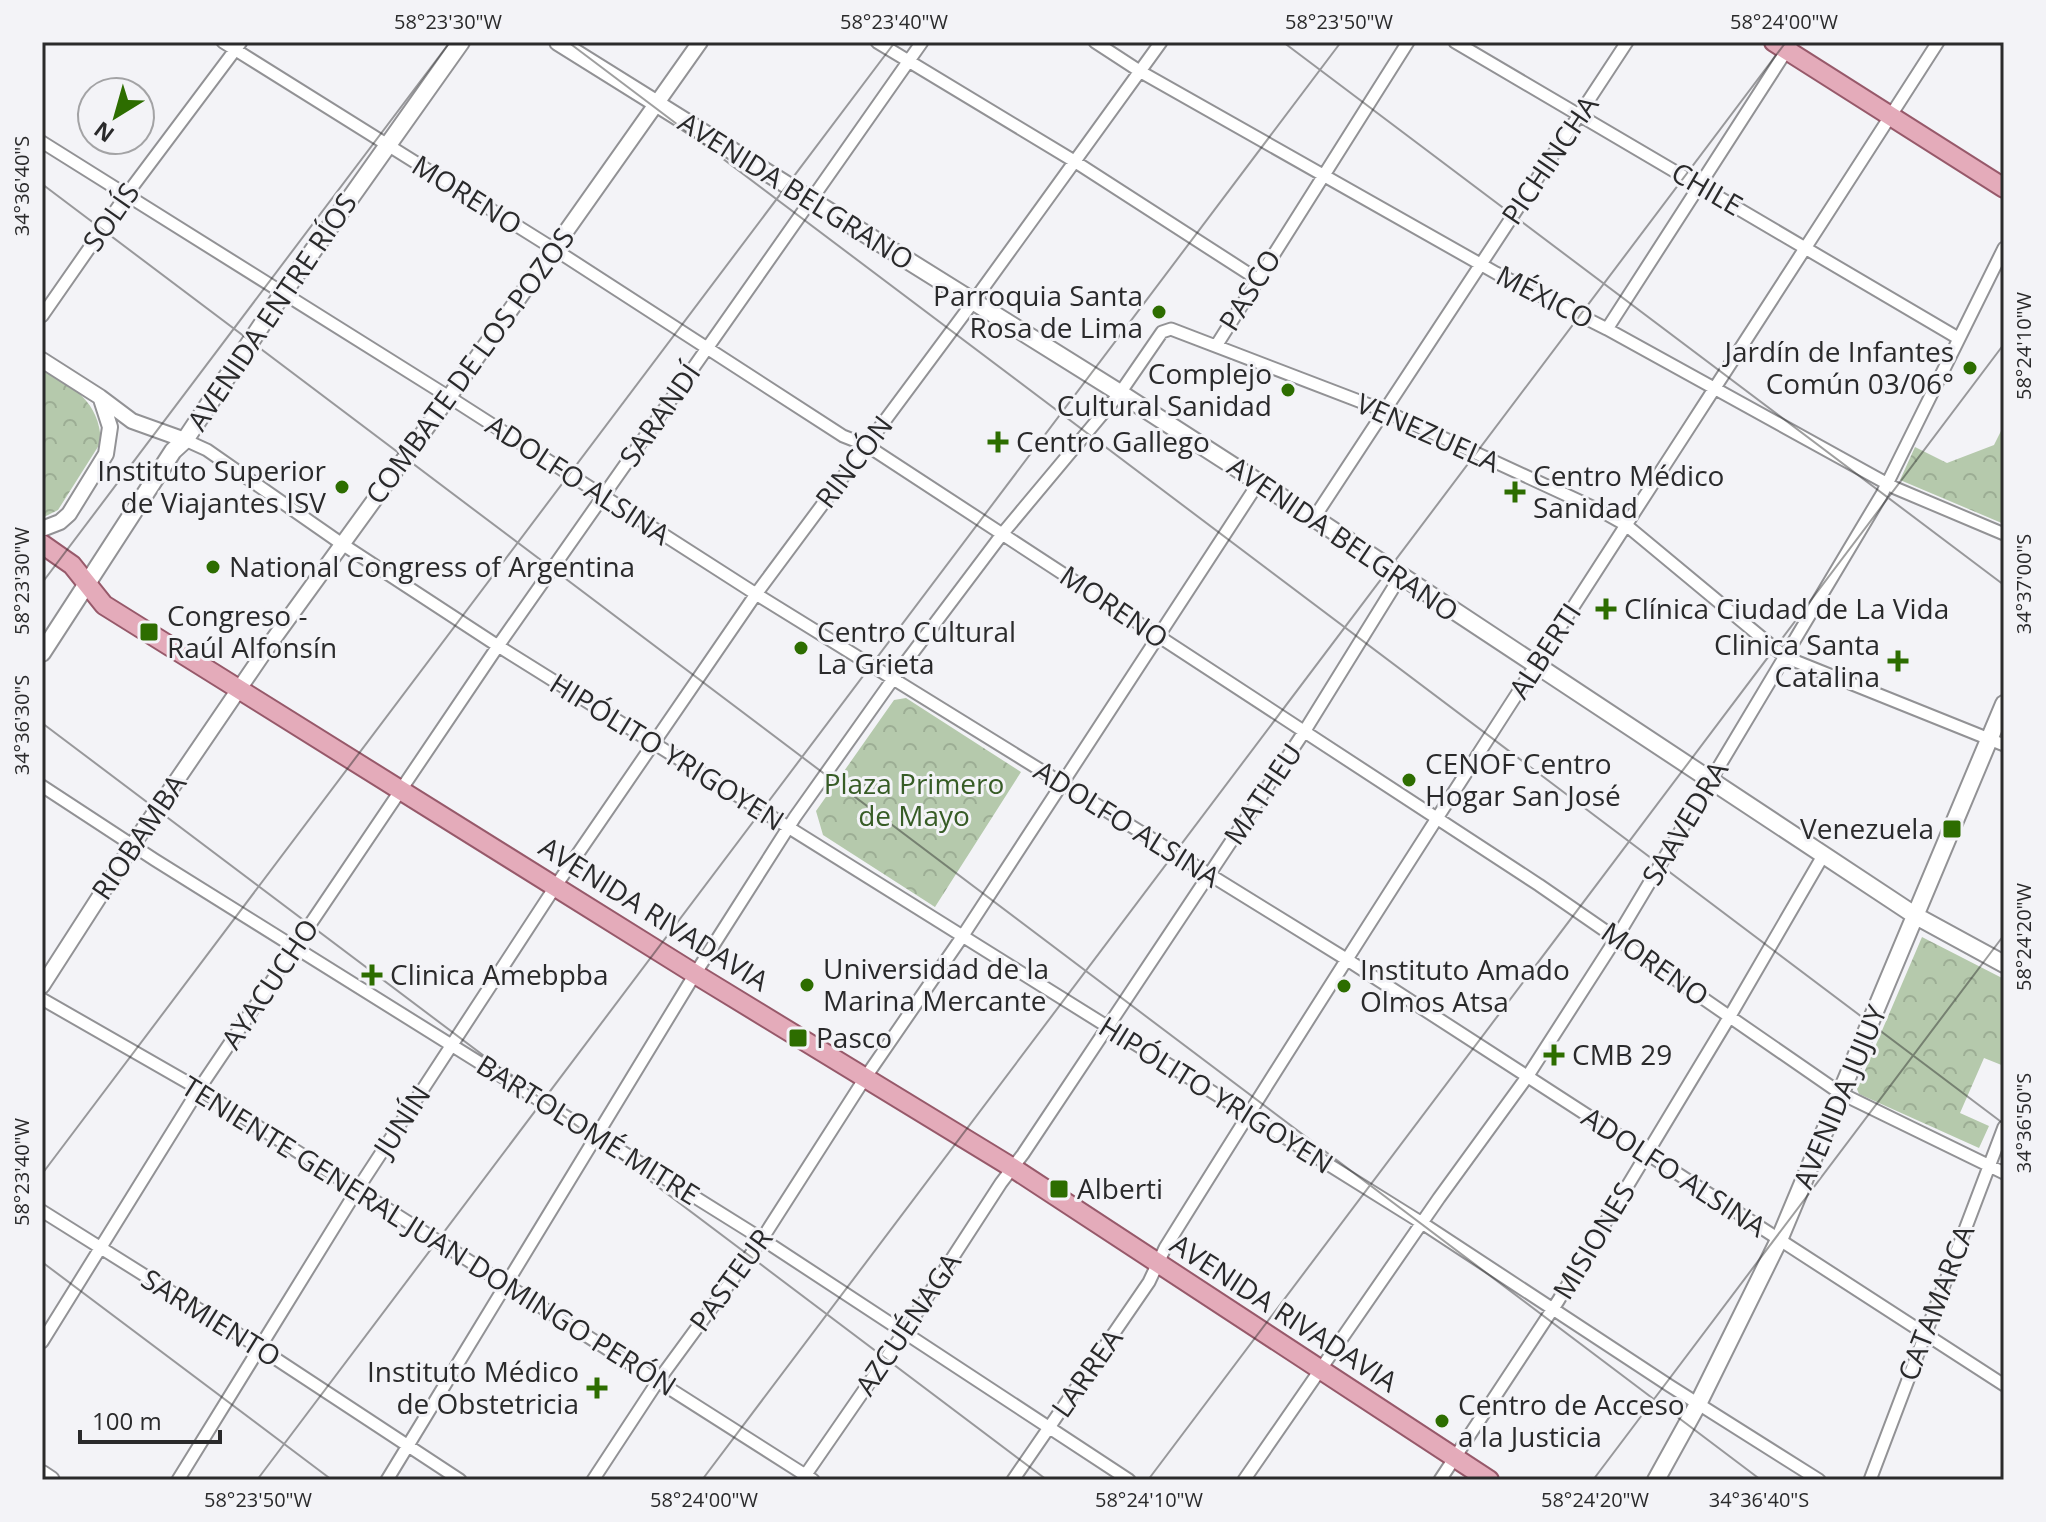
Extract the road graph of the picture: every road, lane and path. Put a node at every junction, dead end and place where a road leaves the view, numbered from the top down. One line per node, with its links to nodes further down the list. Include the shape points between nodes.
1 (223, 42): 14 (street, MORENO)
2 (461, 42): 21 (main road, AVENIDA ENTRE RÍOS)
3 (558, 42): 17 (main road, AVENIDA BELGRANO)
4 (700, 42): 17 (street, COMBATE DE LOS POZOS)
5 (877, 42): 15 (street)
6 (922, 42): 15 (street, SARANDÍ)
7 (1095, 42): 16 (street, MÉXICO)
8 (1161, 42): 16 (street, RINCÓN)
9 (1408, 42): 23 (street, PASCO)
10 (1455, 42): 19 (street, CHILE)
11 (1627, 42): 19 (street, PICHINCHA)
12 (1938, 42): 18 (street, ALBERTI)
13 (1784, 45): 18 (main road); 24 (street)
14 (238, 46): 21 (street, MORENO); 26 (street, SOLÍS)
15 (908, 61): 22 (street); 27 (street, SARANDÍ)
16 (1141, 72): 22 (street, RINCÓN); 23 (street, MÉXICO)
17 (656, 103): 27 (main road, AVENIDA BELGRANO); 30 (street, COMBATE DE LOS POZOS)
18 (1890, 116): 25 (main road); 28 (street, ALBERTI)
19 (1580, 117): 24 (street, CHILE); 31 (street, PICHINCHA)
20 (42, 142): 26 (street, ADOLFO ALSINA)
21 (387, 146): 30 (street, MORENO); 33 (main road, AVENIDA ENTRE RÍOS)
22 (1074, 161): 32 (street); 34 (street, RINCÓN)
23 (1322, 175): 31 (street, MÉXICO); 32 (street, PASCO)
24 (1701, 185): 28 (street, CHILE); 36 (street)
25 (2004, 188)
26 (127, 194): 33 (street, ADOLFO ALSINA); 35 (street, SOLÍS)
27 (812, 201): 34 (main road, AVENIDA BELGRANO); 39 (street, SARANDÍ)
28 (1805, 247): 37 (street, CHILE); 41 (street, ALBERTI)
29 (2004, 248): 37 (street, SAAVEDRA)
30 (554, 249): 39 (street, MORENO); 44 (street, COMBATE DE LOS POZOS)
31 (1481, 265): 36 (street, MÉXICO); 45 (street, PICHINCHA)
32 (1257, 279): 38 (street, PASCO)
33 (283, 293): 44 (street, ADOLFO ALSINA); 46 (main road, AVENIDA ENTRE RÍOS)
34 (973, 302): 42 (main road, AVENIDA BELGRANO); 47 (street, RINCÓN)
35 (42, 316)
36 (1607, 329): 41 (street, MÉXICO)
37 (1958, 338): 49 (street, SAAVEDRA)
38 (1216, 346): 42 (street, PASCO, via 1171,329 1162,332); 45 (street, VENEZUELA)
39 (707, 349): 47 (street, MORENO, via 843,436); 50 (street, SARANDÍ)
40 (42, 360): 43 (street, HIPÓLITO YRIGOYEN)
41 (1715, 390): 49 (street, MÉXICO); 52 (street, ALBERTI)
42 (1120, 393): 48 (main road, AVENIDA BELGRANO); 54 (street, PASCO)
43 (100, 397): 46 (street, HIPÓLITO YRIGOYEN, via 132,421); 53 (street, via 110,427 106,454 69,514)
44 (449, 397): 50 (street, ADOLFO ALSINA); 57 (street, COMBATE DE LOS POZOS)
45 (1385, 411): 51 (street, PICHINCHA); 52 (street, VENEZUELA)
46 (185, 440): 57 (street, HIPÓLITO YRIGOYEN); 59 (main road, AVENIDA ENTRE RÍOS)
47 (866, 445): 54 (street, MORENO); 60 (street, RINCÓN)
48 (1259, 482): 51 (main road, AVENIDA BELGRANO); 61 (street)
49 (1887, 483): 55 (street, MÉXICO); 64 (street, SAAVEDRA)
50 (604, 496): 60 (street, ADOLFO ALSINA); 62 (street, SARANDÍ)
51 (1314, 518): 58 (main road, AVENIDA BELGRANO)
52 (1626, 525): 64 (street, VENEZUELA); 65 (street, ALBERTI)
53 (42, 529)
54 (1003, 533): 61 (street, MORENO); 66 (street, PASCO)
55 (2004, 534)
56 (42, 544): 59 (main road, AVENIDA RIVADAVIA)
57 (342, 544): 62 (street, HIPÓLITO YRIGOYEN); 67 (street, COMBATE DE LOS POZOS)
58 (1400, 577): 65 (main road, AVENIDA BELGRANO); 69 (street, MATHEU)
59 (88, 584): 63 (main road, AVENIDA ENTRE RÍOS); 67 (main road, AVENIDA RIVADAVIA, via 104,605)
60 (756, 594): 66 (street, ADOLFO ALSINA); 70 (street, RINCÓN)
61 (1158, 636): 69 (street, MORENO); 73 (street)
62 (498, 646): 70 (street, HIPÓLITO YRIGOYEN); 75 (street, SARANDÍ)
63 (42, 653)
64 (1785, 657): 71 (street, VENEZUELA); 72 (street, SAAVEDRA)
65 (1535, 666): 72 (main road, AVENIDA BELGRANO); 76 (street, ALBERTI)
66 (893, 679): 73 (street, ADOLFO ALSINA); 77 (street, PASCO)
67 (239, 689): 75 (main road, AVENIDA RIVADAVIA); 78 (street, RIOBAMBA)
68 (2004, 704): 71 (main road, AVENIDA JUJUY)
69 (1304, 732): 76 (street, MORENO); 80 (street, MATHEU)
70 (653, 743): 77 (street, HIPÓLITO YRIGOYEN); 81 (street, RINCÓN)
71 (1998, 743): 82 (main road, AVENIDA JUJUY)
72 (1712, 780): 79 (main road, AVENIDA BELGRANO); 84 (street, SAAVEDRA)
73 (1062, 783): 80 (street, ADOLFO ALSINA); 83 (street)
74 (42, 786): 78 (street, BARTOLOMÉ MITRE)
75 (401, 791): 81 (main road, AVENIDA RIVADAVIA); 85 (street, AYACUCHO)
76 (1435, 819): 84 (street, MORENO); 86 (street, ALBERTI)
77 (789, 829): 83 (street, HIPÓLITO YRIGOYEN); 88 (street, PASCO)
78 (132, 846): 85 (street, BARTOLOMÉ MITRE); 89 (street, RIOBAMBA)
79 (1824, 854): 82 (main road, AVENIDA BELGRANO); 91 (street, MISIONES)
80 (1209, 874): 86 (street, ADOLFO ALSINA); 92 (street, MATHEU)
81 (555, 887): 88 (main road, AVENIDA RIVADAVIA); 93 (street, JUNÍN)
82 (1916, 916): 87 (main road, AVENIDA BELGRANO); 97 (main road, AVENIDA JUJUY)
83 (962, 937): 92 (street, HIPÓLITO YRIGOYEN); 95 (street)
84 (1617, 937): 91 (street, MORENO); 94 (street, SAAVEDRA)
85 (294, 947): 93 (street, BARTOLOMÉ MITRE); 96 (street, AYACUCHO)
86 (1346, 959): 94 (street, ADOLFO ALSINA); 98 (street, ALBERTI)
87 (2004, 964)
88 (695, 974): 95 (main road, AVENIDA RIVADAVIA); 100 (street, PASCO)
89 (42, 986)
90 (42, 999): 96 (street, TENIENTE GENERAL JUAN DOMINGO PERÓN)
91 (1730, 1016): 97 (street, MORENO); 101 (street, MISIONES)
92 (1107, 1027): 98 (street, HIPÓLITO YRIGOYEN); 103 (street, MATHEU)
93 (452, 1045): 100 (street, BARTOLOMÉ MITRE); 105 (street, JUNÍN)
94 (1527, 1077): 101 (street, ADOLFO ALSINA); 107 (street, SAAVEDRA)
95 (865, 1078): 103 (main road, AVENIDA RIVADAVIA); 108 (street, PASTEUR)
96 (199, 1089): 105 (street, TENIENTE GENERAL JUAN DOMINGO PERÓN); 110 (street, AYACUCHO)
97 (1840, 1093): 102 (street, MORENO); 109 (main road, AVENIDA JUJUY)
98 (1249, 1114): 107 (street, HIPÓLITO YRIGOYEN); 111 (street, ALBERTI)
99 (2004, 1127): 102 (street, CATAMARCA)
100 (597, 1135): 108 (street, BARTOLOMÉ MITRE); 112 (street, PASCO)
101 (1645, 1154): 109 (street, ADOLFO ALSINA); 113 (street, MISIONES)
102 (1988, 1165): 104 (street, MORENO); 115 (street, CATAMARCA)
103 (1013, 1168): 111 (main road, AVENIDA RIVADAVIA); 114 (street, AZCUÉNAGA)
104 (2004, 1173)
105 (357, 1190): 112 (street, TENIENTE GENERAL JUAN DOMINGO PERÓN); 117 (street, JUNÍN)
106 (42, 1211): 110 (street, SARMIENTO)
107 (1422, 1223): 113 (street, HIPÓLITO YRIGOYEN); 118 (street, SAAVEDRA)
108 (762, 1239): 114 (street, BARTOLOMÉ MITRE); 119 (street, PASTEUR)
109 (1779, 1240): 115 (street, ADOLFO ALSINA); 121 (main road, AVENIDA JUJUY)
110 (100, 1248): 116 (street, AYACUCHO); 117 (street, SARMIENTO)
111 (1157, 1264): 118 (main road, AVENIDA RIVADAVIA); 122 (street, LARREA)
112 (508, 1283): 119 (street, TENIENTE GENERAL JUAN DOMINGO PERÓN); 123 (street, PASCO)
113 (1552, 1310): 121 (street, HIPÓLITO YRIGOYEN); 124 (street, MISIONES)
114 (905, 1331): 122 (street, BARTOLOMÉ MITRE); 126 (street, AZCUÉNAGA)
115 (1924, 1333): 120 (street, ADOLFO ALSINA); 139 (street, CATAMARCA)
116 (42, 1342)
117 (258, 1347): 123 (street, SARMIENTO); 128 (street, JUNÍN)
118 (1319, 1370): 124 (main road, AVENIDA RIVADAVIA); 134 (street, SAAVEDRA)
119 (658, 1381): 126 (street, TENIENTE GENERAL JUAN DOMINGO PERÓN); 131 (street, PASTEUR)
120 (2004, 1385)
121 (1698, 1404): 137 (main road, AVENIDA JUJUY); 138 (street, HIPÓLITO YRIGOYEN)
122 (1049, 1427): 132 (street, LARREA); 133 (street, BARTOLOMÉ MITRE)
123 (406, 1445): 129 (street, PASCO); 130 (street, SARMIENTO)
124 (1455, 1458): 135 (street, MISIONES); 136 (main road, AVENIDA RIVADAVIA)
125 (42, 1474): 127 (main road)
126 (807, 1478)
127 (51, 1480)
128 (178, 1480)
129 (387, 1480)
130 (460, 1480)
131 (593, 1480)
132 (1013, 1480)
133 (1129, 1480)
134 (1244, 1480)
135 (1440, 1480)
136 (1489, 1480)
137 (1656, 1480)
138 (1819, 1480)
139 (1870, 1480)

